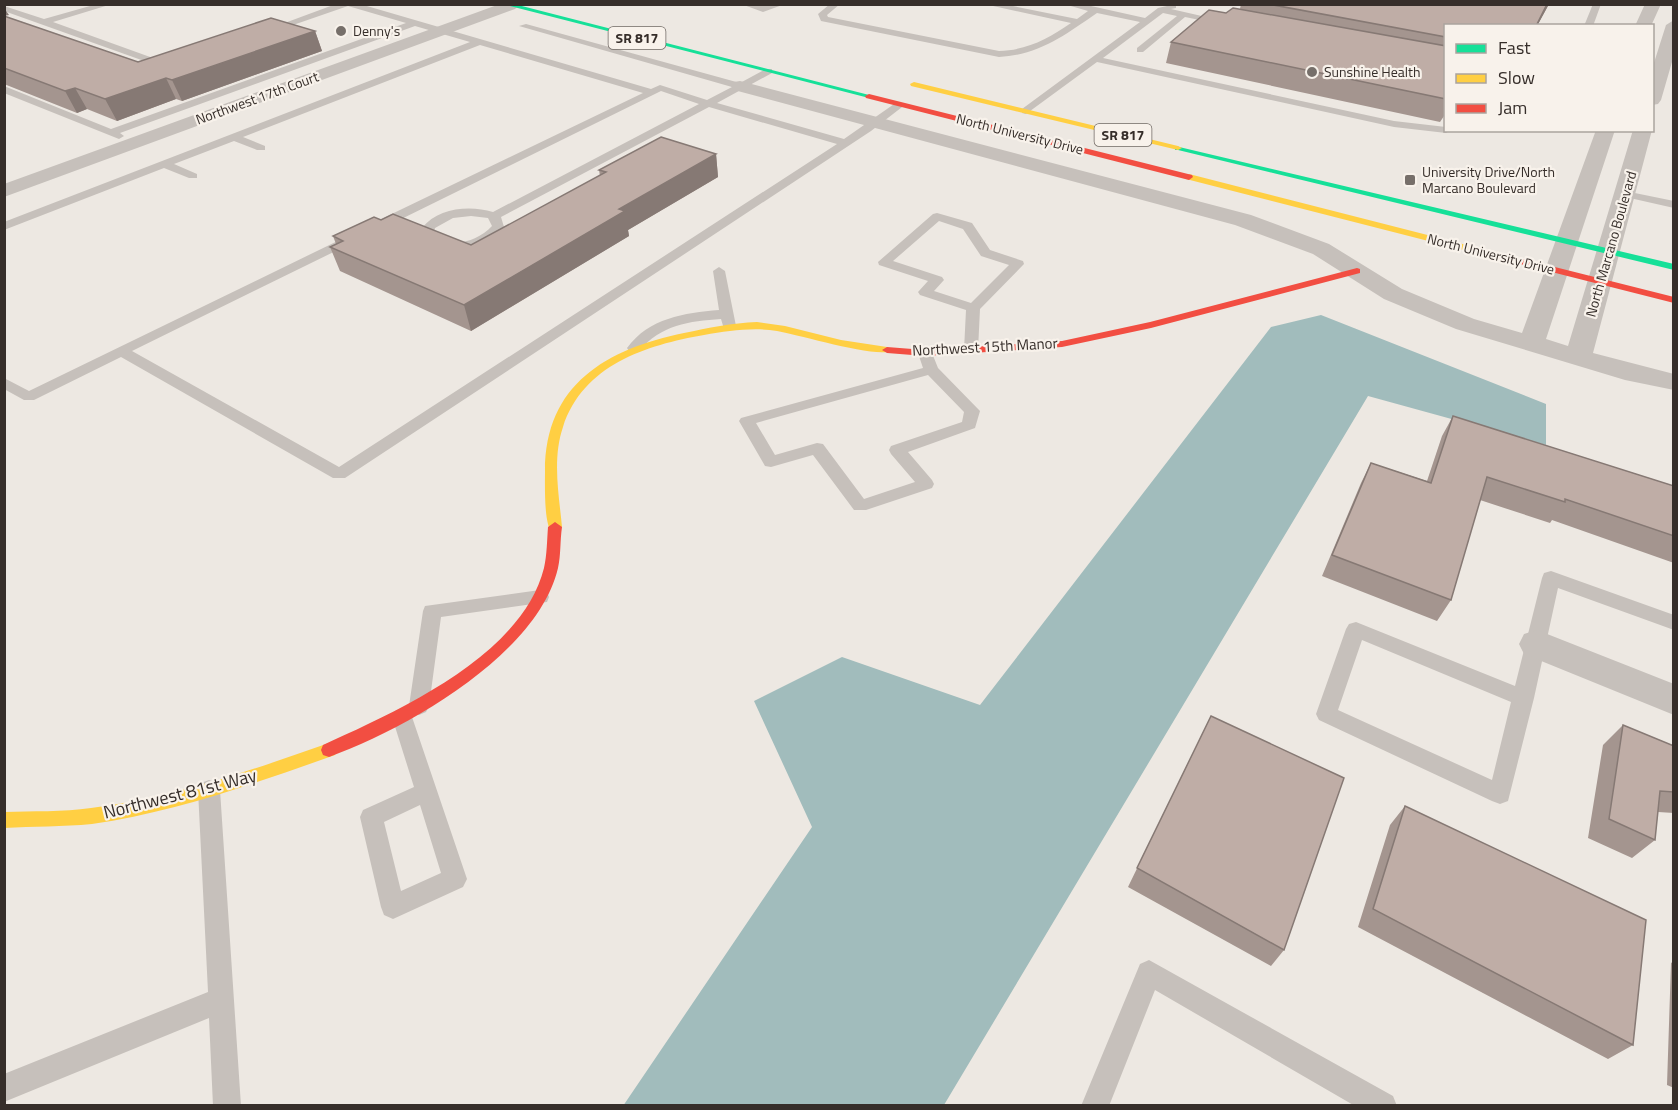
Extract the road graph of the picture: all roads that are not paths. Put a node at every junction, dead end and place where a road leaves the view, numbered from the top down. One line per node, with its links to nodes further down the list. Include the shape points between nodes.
1 (108, 4): 17 (lane)
2 (347, 4): 20 (lane); 27 (lane)
3 (745, 4): 4 (lane, via 763,9)
4 (782, 4)
5 (836, 4): 18 (lane, via 822,14 824,19 999,54 1017,55 1041,47)
6 (988, 4): 18 (lane)
7 (1068, 4): 13 (lane)
8 (1176, 4): 14 (lane)
9 (1597, 4): 21 (lane)
10 (1654, 4): 22 (street)
11 (510, 5): 26 (street, Northwest 17th Court); 32 (main road, North University Drive / SR 817)
12 (4, 8): 17 (lane)
13 (1095, 10): 16 (lane); 18 (lane)
14 (1161, 10): 15 (lane); 16 (lane)
15 (1180, 17): 19 (lane); 25 (lane); 29 (lane)
16 (1147, 21): 25 (lane)
17 (45, 22): 31 (lane, via 164,64)
18 (1078, 22)
19 (1230, 23)
20 (413, 24): 26 (lane); 46 (lane)
21 (1589, 24)
22 (1644, 24)
23 (1674, 25): 33 (street)
24 (523, 26): 35 (lane)
25 (1138, 27): 30 (lane)
26 (440, 31): 28 (lane); 48 (street, Northwest 17th Court)
27 (255, 34)
28 (479, 42): 37 (lane); 47 (lane)
29 (1140, 50)
30 (1096, 58): 41 (lane); 43 (lane, via 1394,124)
31 (176, 61)
32 (769, 71): 35 (lane); 40 (main road, North University Drive / SR 817)
33 (1662, 72): 38 (street)
34 (899, 81): 41 (main road, North University Drive / SR 817)
35 (740, 86): 39 (lane); 42 (street)
36 (4, 89): 46 (lane)
37 (651, 92): 39 (lane, via 660,88); 59 (lane)
38 (1654, 97)
39 (708, 104): 49 (lane); 56 (lane)
40 (901, 104): 41 (main road, via 986,112); 42 (lane); 63 (main road, North University Drive / SR 817)
41 (1026, 111): 60 (main road, North University Drive / SR 817)
42 (876, 122): 49 (lane); 65 (street, via 1243,220 1321,249)
43 (1444, 130)
44 (1605, 132): 60 (street)
45 (1642, 132): 54 (street, North Marcano Boulevard)
46 (110, 133): 48 (lane)
47 (234, 137): 50 (lane); 51 (lane)
48 (135, 143): 53 (street, Northwest 17th Court)
49 (845, 143): 73 (lane, via 339,474)
50 (261, 148)
51 (164, 164): 52 (lane); 57 (lane)
52 (193, 176)
53 (4, 190)
54 (1625, 194): 55 (lane); 61 (street, North Marcano Boulevard)
55 (1674, 205)
56 (494, 216): 56 (lane, via 478,212 447,216 430,225 427,237 440,245 476,243 495,233 498,221)
57 (4, 226)
58 (339, 228): 59 (lane)
59 (356, 236): 73 (lane)
60 (1567, 241): 61 (main road, North University Drive / SR 817); 63 (street)
61 (1609, 251): 62 (main road, North University Drive / SR 817); 66 (street, North Marcano Boulevard)
62 (1674, 267)
63 (1557, 270): 66 (main road, North University Drive / SR 817); 70 (street)
64 (719, 271): 69 (lane)
65 (1357, 271): 70 (street, via 1415,305); 72 (main road, Northwest 15th Manor, via 1062,344)
66 (1600, 281): 67 (main road, North University Drive / SR 817); 75 (street, North Marcano Boulevard)
67 (1674, 300)
68 (974, 308): 68 (lane, via 1018,264 985,253 968,226 937,217 885,262 937,280 925,292); 72 (lane)
69 (728, 321): 71 (lane, via 696,316 666,323 642,336); 74 (main road, Northwest 15th Manor, via 804,332 842,343)
70 (1531, 344): 75 (street)
71 (634, 348): 79 (main road, via 603,365 574,393 557,426 550,459 556,544)
72 (971, 350): 74 (main road, Northwest 15th Manor)
73 (121, 351): 77 (lane, via 29,397)
74 (925, 352): 76 (lane)
75 (1578, 358): 78 (street)
76 (931, 370): 76 (lane, via 972,411 969,425 897,450 926,484 860,506 817,448 771,462 747,421)
77 (4, 382)
78 (1674, 382)
79 (540, 597): 84 (main road, via 517,629 483,663); 84 (lane, via 432,611)
80 (1674, 623): 81 (lane, via 1551,578)
81 (1537, 645): 82 (lane); 83 (street)
82 (1524, 698): 82 (lane, via 1500,794 1326,714 1356,629)
83 (1674, 700)
84 (411, 712): 85 (main road, Northwest 81st Way, via 317,755); 86 (lane)
85 (209, 790): 87 (main road, Northwest 81st Way, via 91,816); 88 (lane)
86 (426, 792): 86 (lane, via 455,879 393,907 370,817)
87 (4, 820)
88 (221, 1000): 89 (lane); 90 (lane)
89 (4, 1088)
90 (227, 1106)
91 (1095, 1106): 92 (lane, via 1149,973)
92 (1383, 1106)

